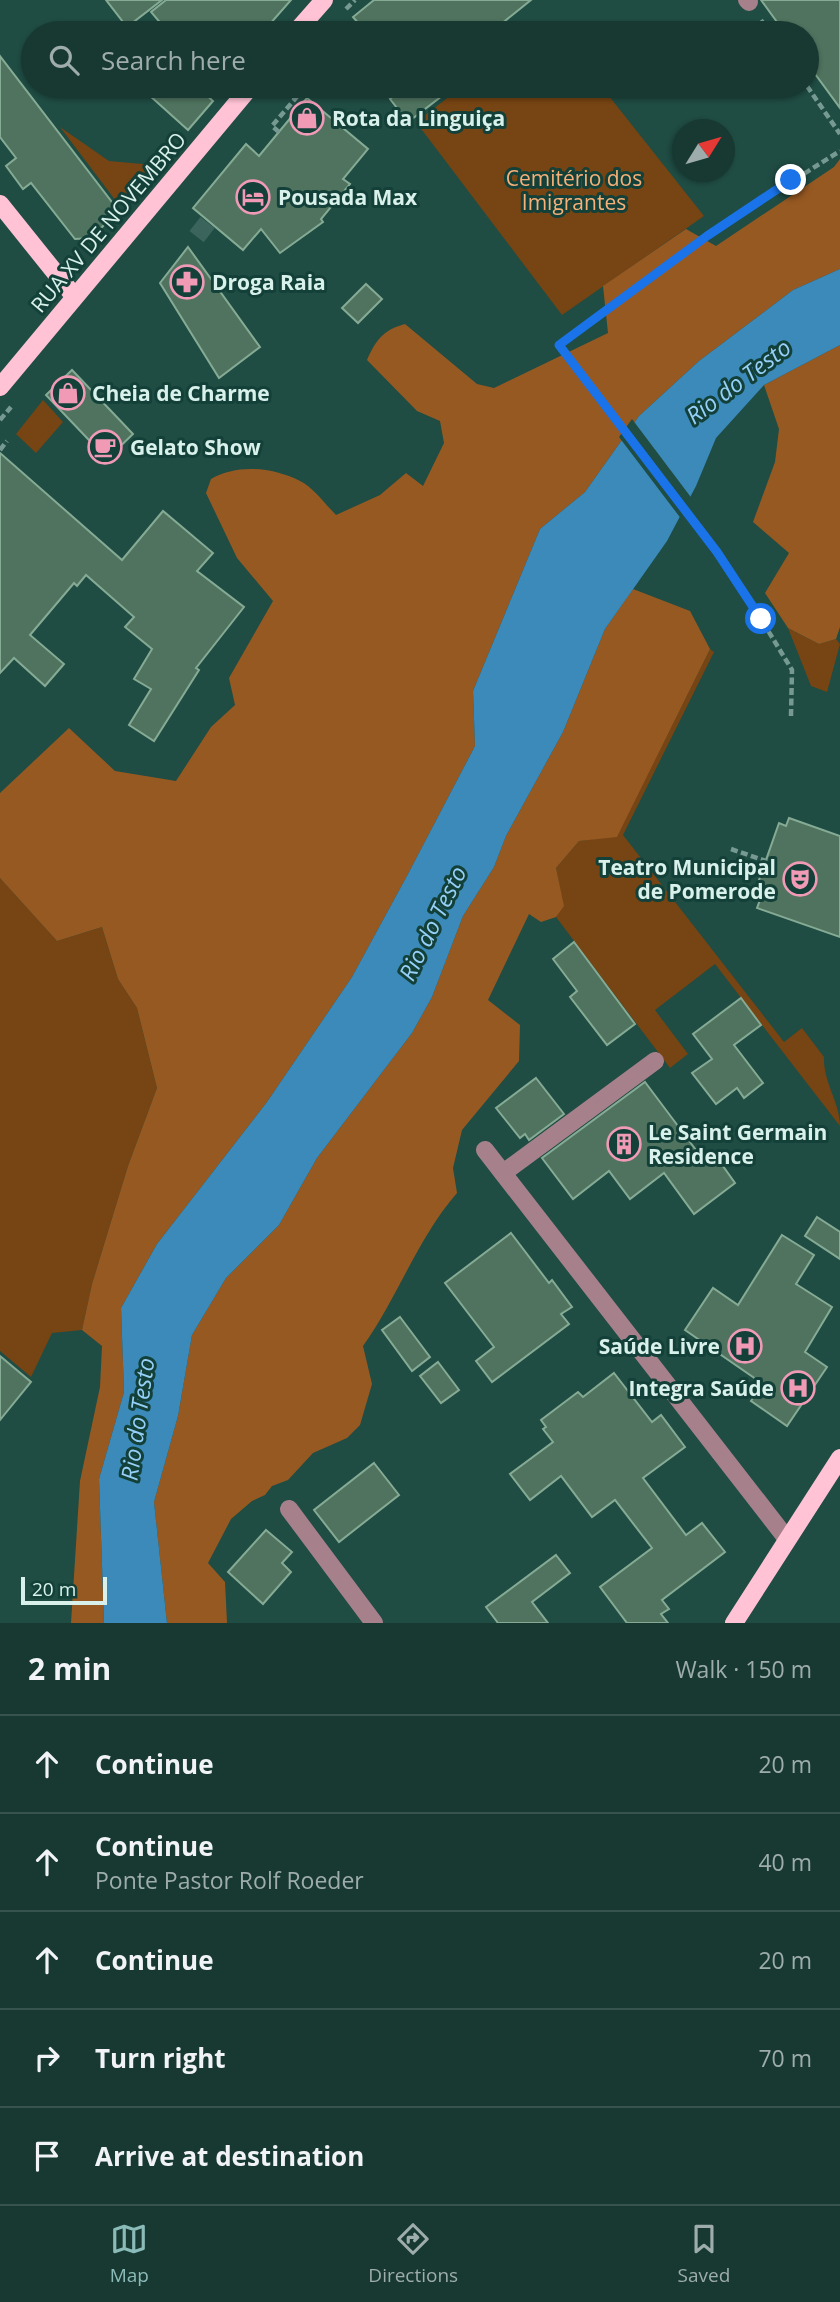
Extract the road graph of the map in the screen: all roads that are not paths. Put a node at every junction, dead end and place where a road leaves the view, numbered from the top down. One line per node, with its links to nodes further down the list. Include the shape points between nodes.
1 (324, 0): 2 (main road)
2 (306, 21)
3 (241, 98): 5 (main road, RUA XV DE NOVEMBRO)
4 (0, 204): 5 (main road)
5 (74, 296): 6 (main road, RUA XV DE NOVEMBRO)
6 (0, 387)
7 (655, 1061): 9 (street)
8 (485, 1150): 9 (street)
9 (503, 1173): 12 (street)
10 (840, 1458): 12 (main road)
11 (289, 1509): 13 (street)
12 (787, 1539): 14 (main road)
13 (374, 1623)
14 (734, 1623)

